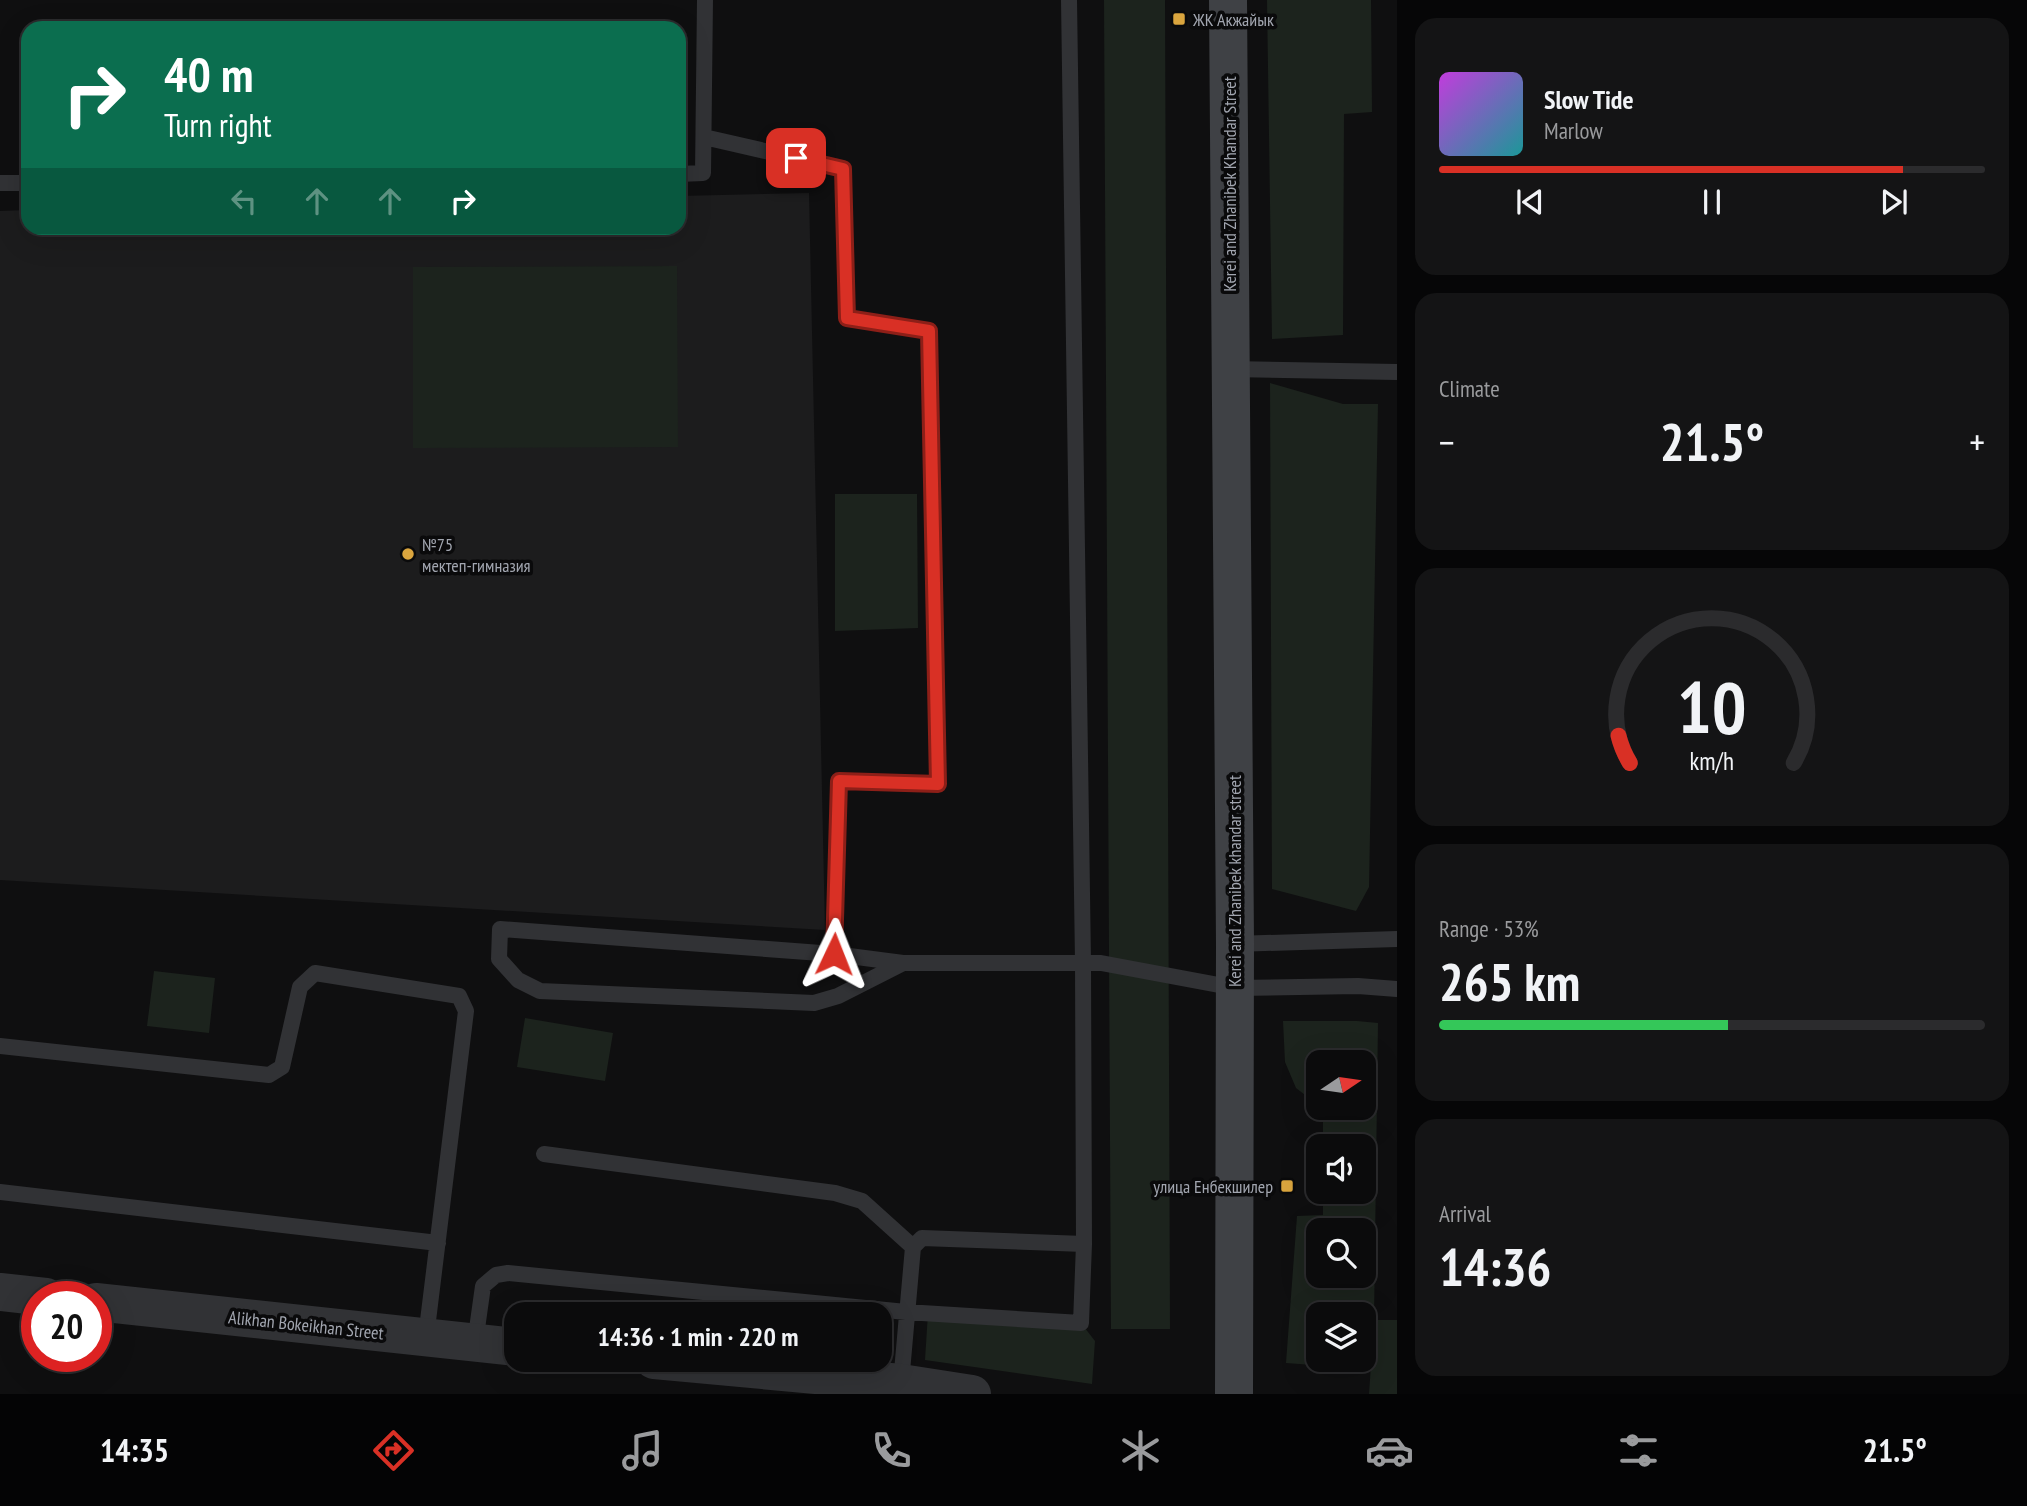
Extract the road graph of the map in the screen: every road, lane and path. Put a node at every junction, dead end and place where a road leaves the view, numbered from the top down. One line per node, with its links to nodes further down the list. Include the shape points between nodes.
1 (705, 0): 4 (lane)
2 (1069, 0): 13 (lane)
3 (1228, 0): 8 (main road, Kerei and Zhanibek Khandar Street)
4 (704, 137): 5 (lane, via 704,173); 12 (lane, via 843,169 847,318 929,331 938,784 839,781)
5 (686, 174)
6 (0, 183): 7 (lane)
7 (21, 183)
8 (1229, 369): 9 (lane); 11 (main road, Kerei and Zhanibek khandar street)
9 (1397, 372)
10 (1397, 939): 11 (lane)
11 (1235, 944): 15 (main road, Kerei and Zhanibek khandar street)
12 (834, 954): 14 (lane); 14 (lane, via 500,929 499,959 518,979 540,991 814,1003)
13 (1083, 962): 14 (lane); 15 (lane); 21 (lane)
14 (903, 963)
15 (1235, 988): 16 (lane); 33 (main road, Kerei and Zhanibek khandar street)
16 (1397, 989)
17 (0, 1046): 20 (lane, via 268,1075 282,1067 300,987 315,973 459,996 466,1011)
18 (544, 1154): 22 (lane, via 835,1193 862,1200)
19 (0, 1192): 20 (lane)
20 (438, 1244): 27 (lane)
21 (1084, 1244): 22 (lane, via 922,1238); 26 (lane, via 1081,1323)
22 (913, 1247): 26 (lane)
23 (0, 1292): 24 (street)
24 (21, 1294)
25 (112, 1304): 27 (street, Alikhan Bokeikhan Street)
26 (906, 1312): 28 (lane, via 508,1273 496,1275 483,1286); 31 (lane)
27 (426, 1338): 28 (street, Alikhan Bokeikhan Street)
28 (475, 1343): 29 (street, Alikhan Bokeikhan Street)
29 (504, 1346)
30 (783, 1372): 31 (street)
31 (901, 1383): 32 (street)
32 (972, 1394)
33 (1234, 1394)

